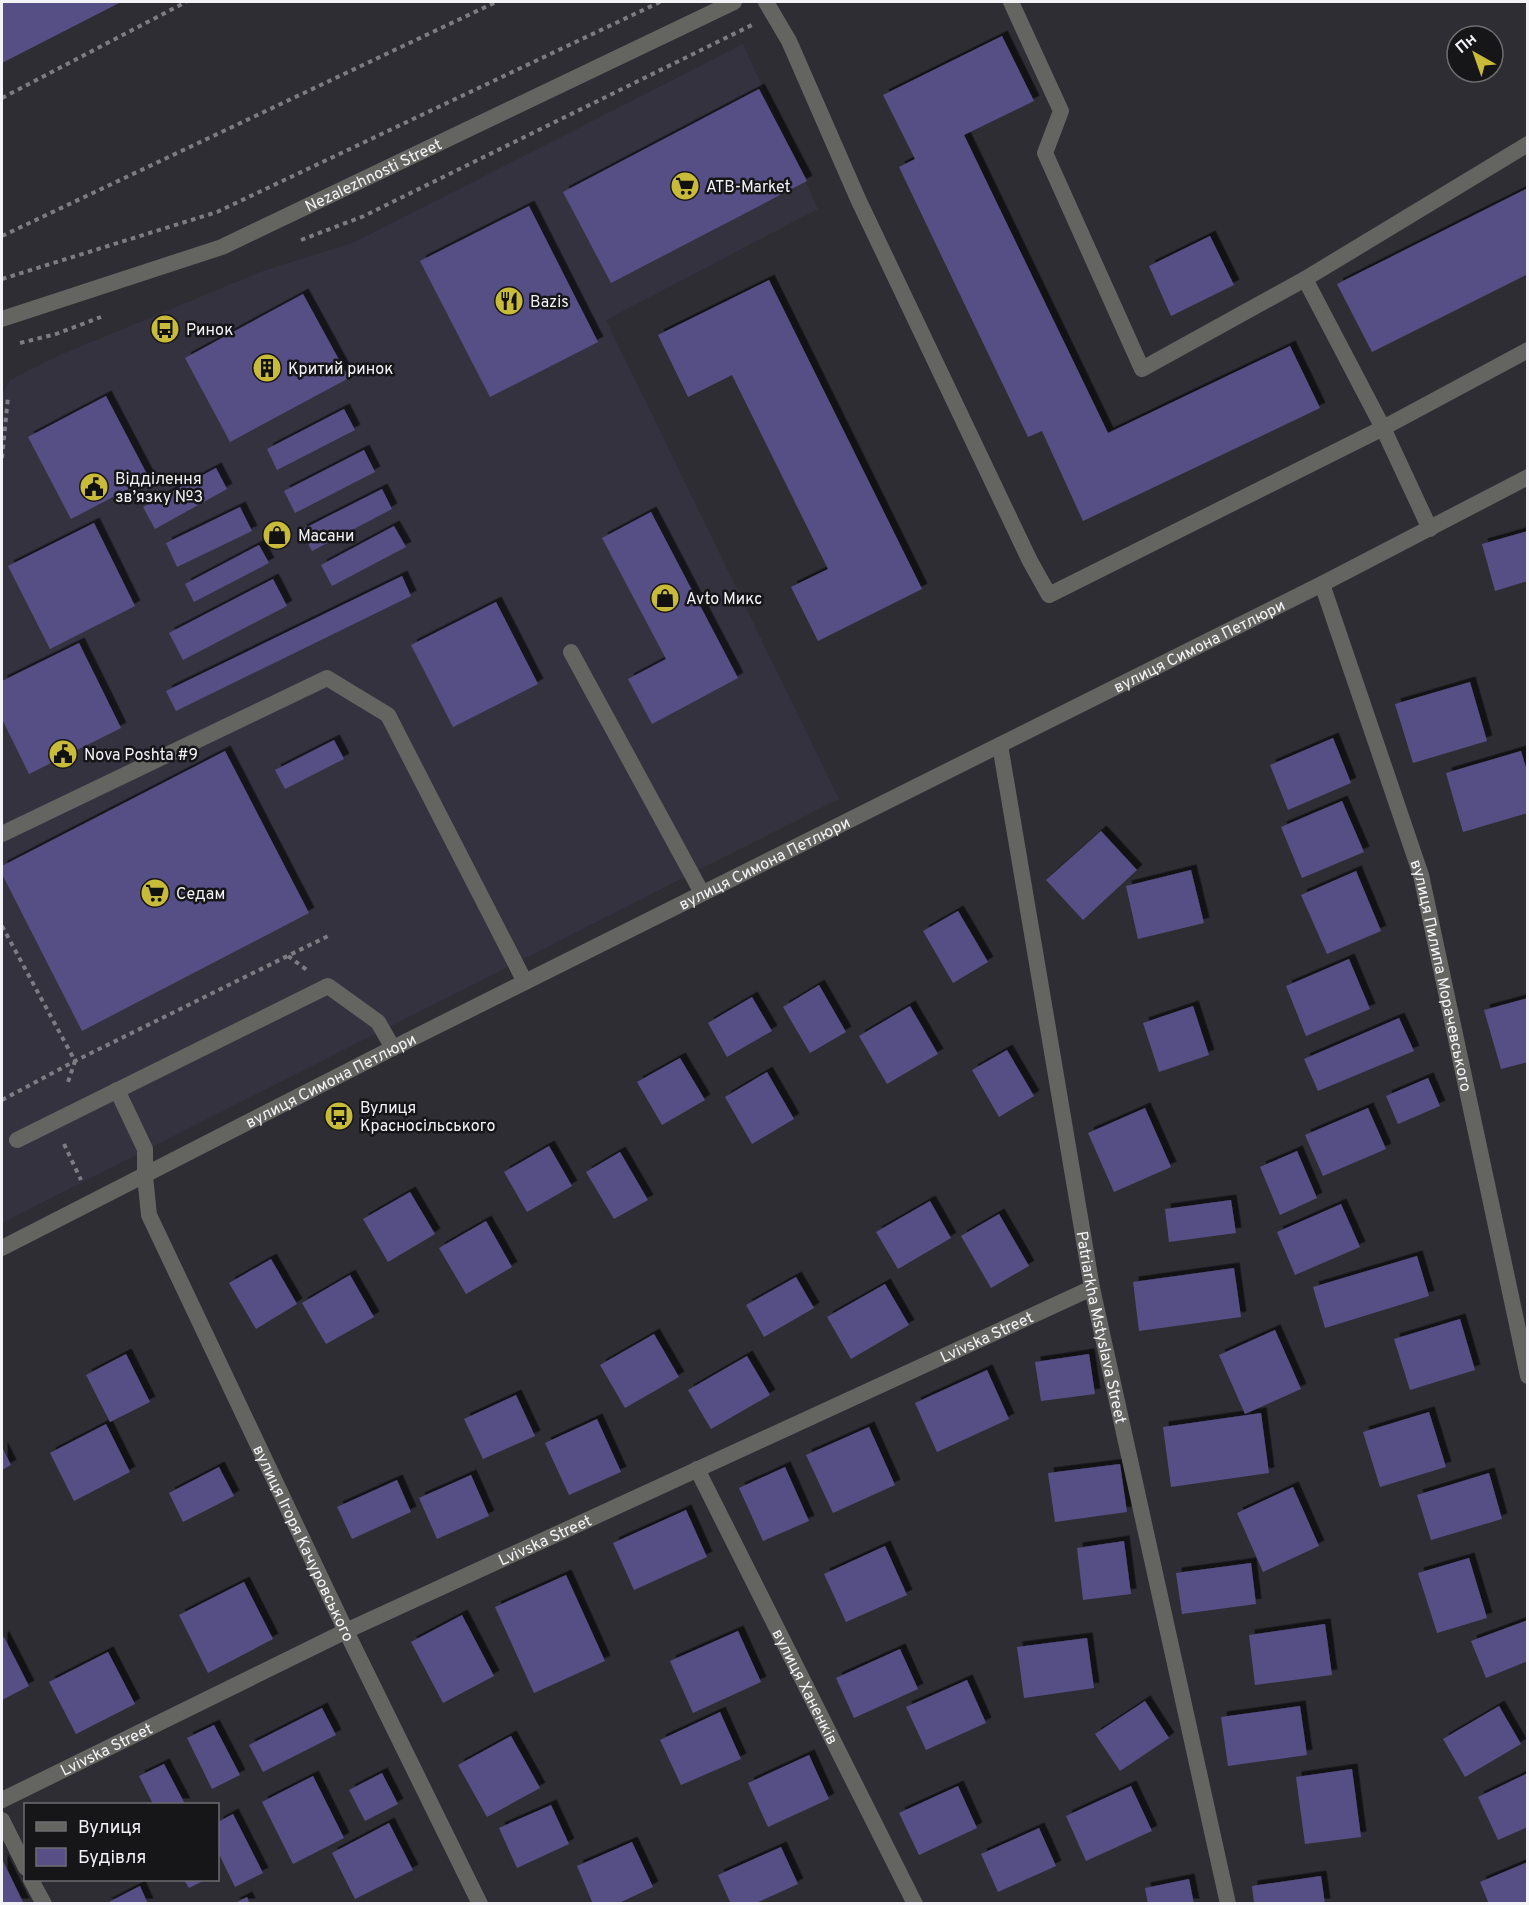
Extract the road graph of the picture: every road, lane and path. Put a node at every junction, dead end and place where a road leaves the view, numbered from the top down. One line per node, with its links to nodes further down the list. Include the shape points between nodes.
1 (186, 2): 7 (path)
2 (496, 2): 9 (path)
3 (660, 2): 10 (path, via 217,212)
4 (734, 2): 12 (street, Nezalezhnosti Street, via 222,247)
5 (766, 2): 15 (street, via 789,41 858,199 1049,595)
6 (1011, 2): 11 (street, via 1061,111 1045,153 1142,369)
7 (2, 98)
8 (1527, 144): 11 (street)
9 (2, 236)
10 (2, 279)
11 (1305, 279): 15 (street)
12 (2, 319)
13 (1527, 350): 15 (street)
14 (8, 397): 16 (path)
15 (1383, 428): 18 (street)
16 (2, 458)
17 (1527, 477): 18 (street, вулиця Симона Петлюри)
18 (1430, 529): 19 (street, вулиця Симона Петлюри)
19 (1322, 584): 21 (street, вулиця Симона Петлюри); 37 (street, вулиця Пилипа Морачевського, via 1421,875)
20 (571, 652): 23 (street)
21 (999, 745): 23 (street, вулиця Симона Петлюри); 36 (street, Patriarkha Mstyslava Street)
22 (2, 834): 26 (street, via 327,678 388,715)
23 (702, 894): 26 (street, вулиця Симона Петлюри)
24 (2, 926): 28 (path)
25 (330, 935): 28 (path)
26 (525, 982): 27 (street, вулиця Симона Петлюри)
27 (393, 1048): 29 (street, via 378,1022 328,986); 33 (street, вулиця Симона Петлюри)
28 (75, 1061): 30 (path)
29 (117, 1090): 31 (street); 33 (street, вулиця Ігоря Качуровського, via 145,1149)
30 (2, 1100)
31 (56, 1120): 32 (street); 34 (path)
32 (17, 1140)
33 (145, 1176): 35 (street, вулиця Симона Петлюри); 39 (street, вулиця Ігоря Качуровського, via 149,1215)
34 (83, 1184)
35 (2, 1248)
36 (1092, 1288): 38 (street, Lvivska Street); 47 (street, Patriarkha Mstyslava Street)
37 (1527, 1376)
38 (697, 1469): 39 (street, Lvivska Street); 46 (street, вулиця Ханенків)
39 (346, 1630): 40 (street, Lvivska Street); 45 (street, вулиця Ігоря Качуровського)
40 (2, 1800)
41 (2, 1820): 42 (street)
42 (24, 1864)
43 (32, 1881): 44 (street)
44 (44, 1904)
45 (480, 1904)
46 (915, 1904)
47 (1228, 1904)

